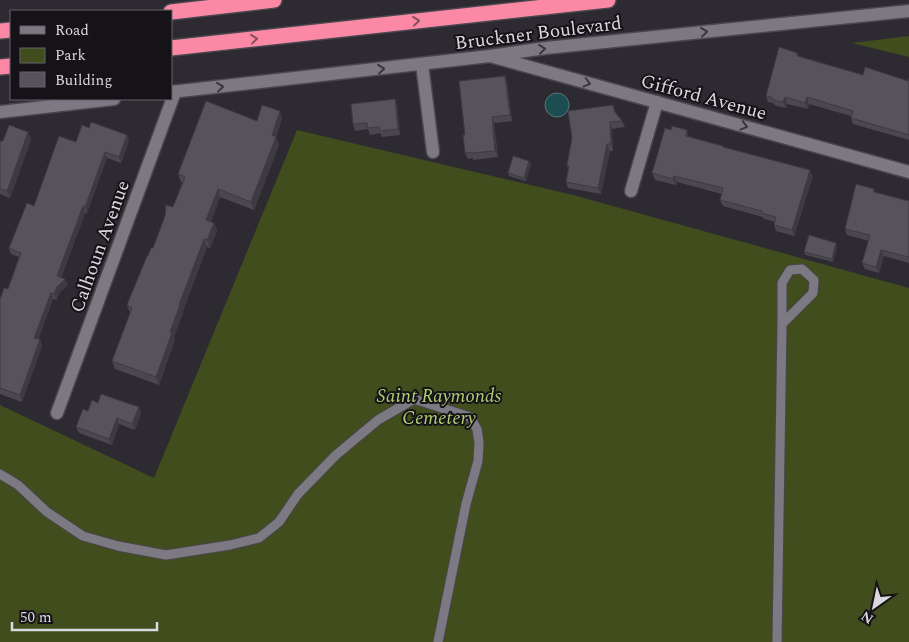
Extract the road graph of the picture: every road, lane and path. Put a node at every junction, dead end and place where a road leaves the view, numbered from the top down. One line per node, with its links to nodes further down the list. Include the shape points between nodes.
1 (274, 0): 4 (highway)
2 (608, 0): 5 (highway, one-way to 2)
3 (909, 11): 6 (street, Bruckner Boulevard, one-way to 3)
4 (172, 12)
5 (172, 48)
6 (490, 56): 7 (street, Bruckner Boulevard); 11 (street, Gifford Avenue, one-way to 11)
7 (422, 64): 8 (street, Bruckner Boulevard, one-way to 7); 13 (street)
8 (173, 92)
9 (105, 100): 12 (street)
10 (170, 100): 17 (street, Calhoun Avenue)
11 (657, 102): 14 (street, Gifford Avenue, one-way to 14); 15 (street)
12 (0, 112)
13 (433, 152)
14 (909, 172)
15 (631, 191)
16 (782, 324): 16 (lane, via 782,282 790,270 802,269 814,280 813,293); 20 (lane)
17 (57, 413)
18 (0, 474): 19 (lane, via 83,536 166,555 260,538 279,522 298,494 336,455 378,420 414,399 470,417 477,429 478,461)
19 (438, 642)
20 (778, 642)

